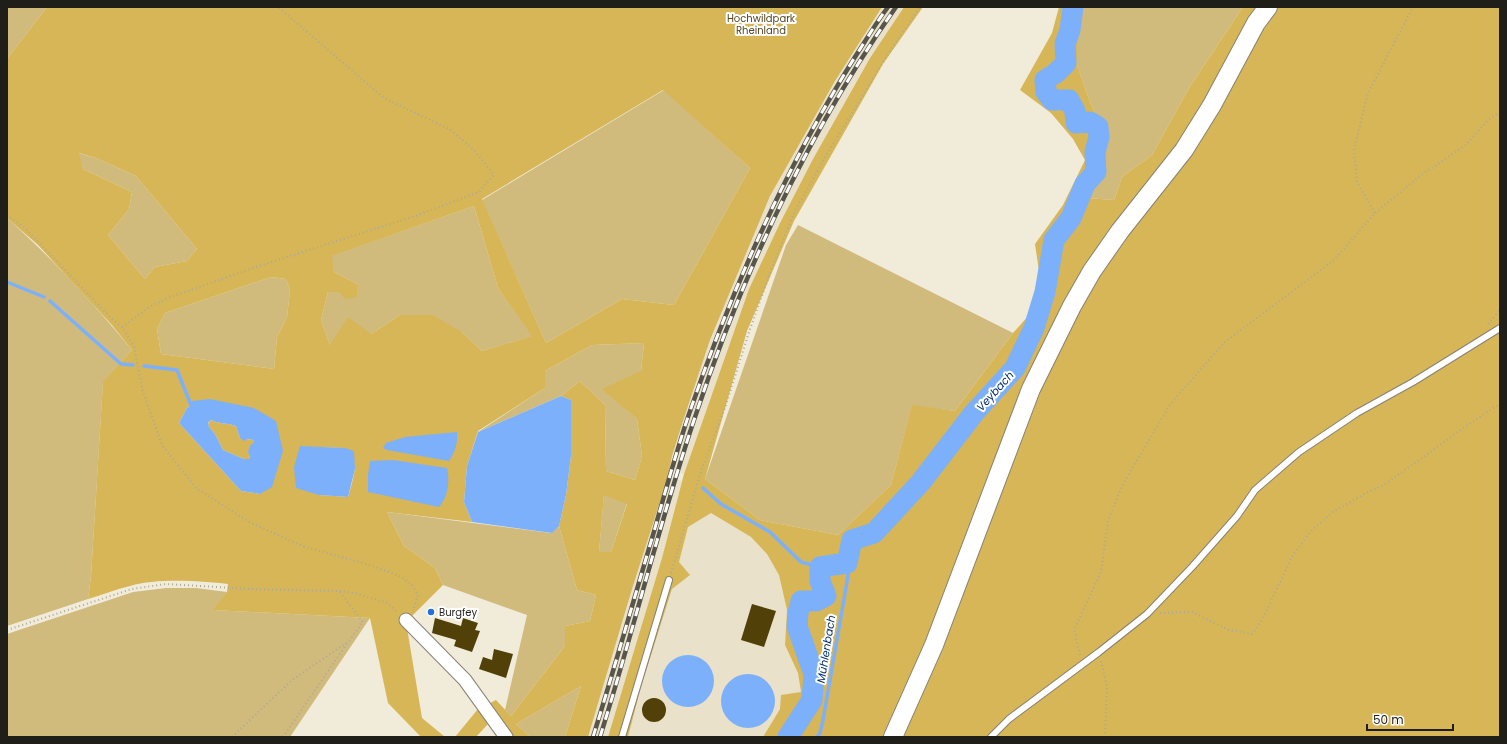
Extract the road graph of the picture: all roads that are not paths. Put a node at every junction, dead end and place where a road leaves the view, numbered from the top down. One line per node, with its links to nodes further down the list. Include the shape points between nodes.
1 (1268, 7): 7 (main road, via 1256,23 1184,150 1120,231 1068,312 1031,389 934,645)
2 (1500, 328): 8 (lane, via 1357,413 1299,452 1255,490 1192,567 1147,614 1009,719)
3 (669, 580): 6 (lane)
4 (406, 620): 5 (street, via 465,680)
5 (506, 737)
6 (622, 737)
7 (892, 737)
8 (991, 737)

